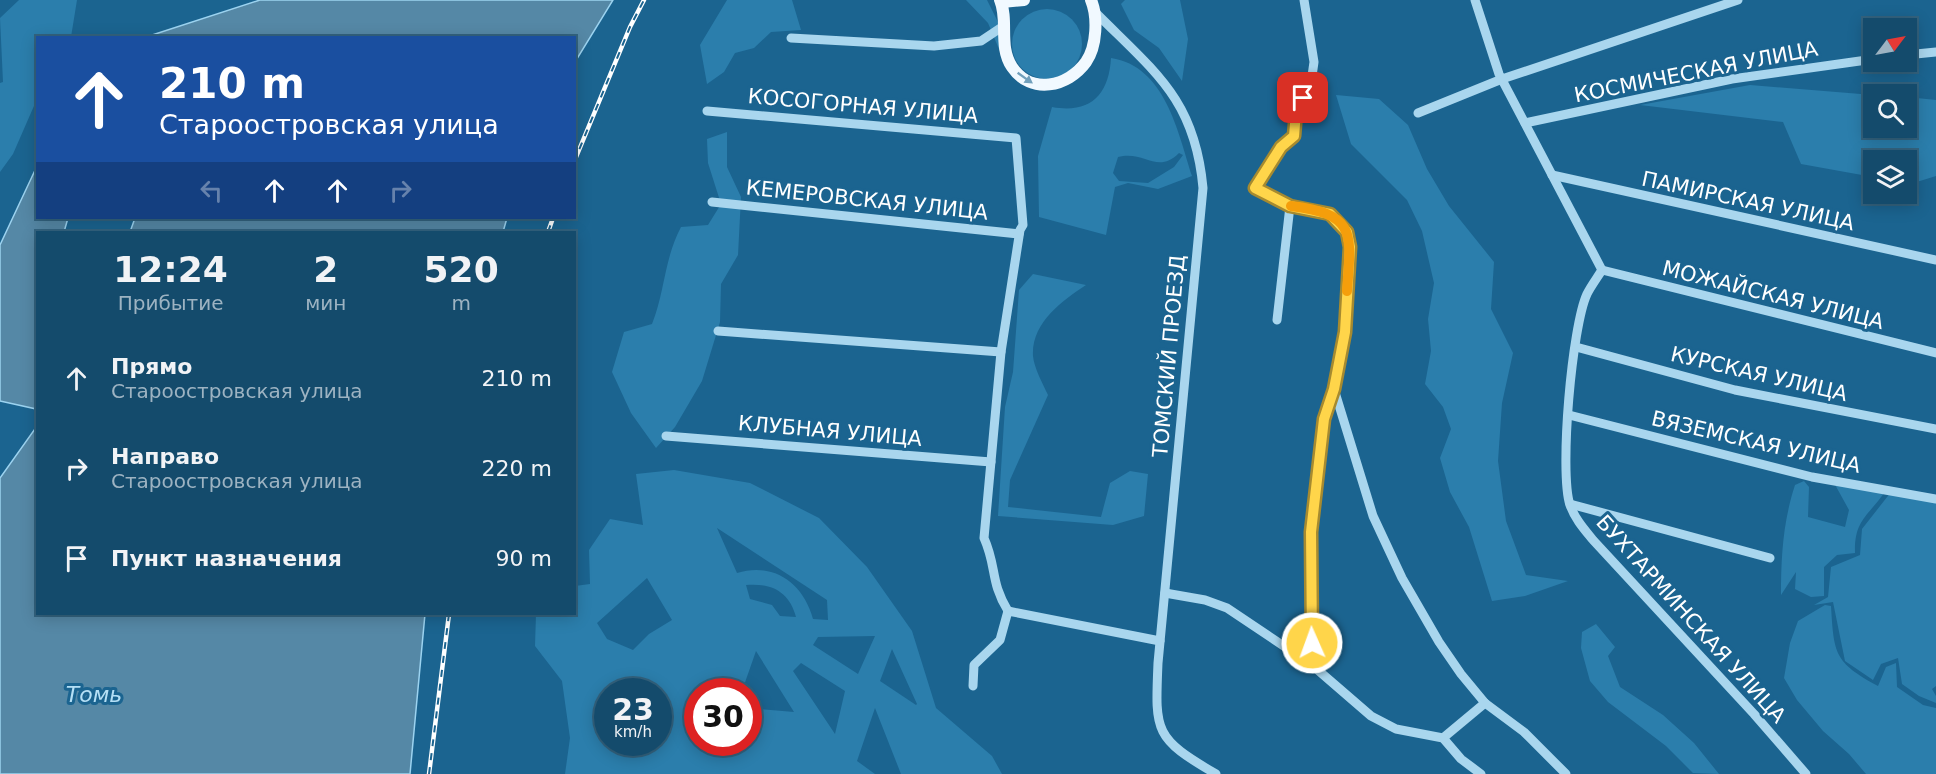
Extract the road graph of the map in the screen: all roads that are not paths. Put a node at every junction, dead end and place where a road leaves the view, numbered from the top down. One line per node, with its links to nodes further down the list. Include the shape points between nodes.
1 (1024, 0): 6 (main road)
2 (1092, 0): 7 (main road)
3 (1304, 0): 19 (street, via 1314,62 1311,83 1296,112 1294,136 1281,147 1255,188)
4 (1475, 0): 13 (street)
5 (1738, 0): 13 (street)
6 (1001, 1): 8 (main road)
7 (1097, 14): 8 (main road, one-way to 7, via 1006,55 1013,69 1029,82 1045,87 1074,74 1087,61); 36 (street, ТОМСКИЙ ПРОЕЗД, via 1164,81 1186,115 1200,157 1203,188)
8 (1002, 27): 9 (street, via 981,41 934,46)
9 (791, 38)
10 (1936, 52): 11 (street)
11 (1917, 54)
12 (1863, 61): 16 (street, КОСМИЧЕСКАЯ УЛИЦА, via 1732,79)
13 (1502, 79): 15 (street); 16 (street)
14 (707, 111): 20 (street, КОСОГОРНАЯ УЛИЦА, via 1016,138 1023,225)
15 (1418, 113)
16 (1525, 123): 17 (street)
17 (1552, 175): 21 (street, ПАМИРСКАЯ УЛИЦА); 22 (street)
18 (712, 202): 20 (street, КЕМЕРОВСКАЯ УЛИЦА)
19 (1290, 206): 23 (street); 28 (street, via 1330,214 1347,232 1350,247 1345,332)
20 (1019, 232): 26 (street)
21 (1936, 260)
22 (1602, 270): 25 (street, БУХТАРМИНСКАЯ УЛИЦА, via 1586,295); 27 (street, МОЖАЙСКАЯ УЛИЦА)
23 (1277, 320)
24 (718, 331): 26 (street)
25 (1576, 347): 29 (street, БУХТАРМИНСКАЯ УЛИЦА); 30 (street, КУРСКАЯ УЛИЦА, via 1735,390)
26 (1000, 352): 32 (street)
27 (1936, 353)
28 (1334, 389): 39 (street, via 1324,419 1311,532); 41 (street, via 1373,516 1402,578 1439,642)
29 (1569, 414): 33 (street, ВЯЗЕМСКАЯ УЛИЦА, via 1812,477); 34 (street, БУХТАРМИНСКАЯ УЛИЦА, via 1565,468)
30 (1936, 429)
31 (666, 436): 32 (street, КЛУБНАЯ УЛИЦА)
32 (991, 462): 37 (street, via 984,538 993,560 997,593)
33 (1936, 499)
34 (1570, 504): 35 (street); 46 (street, БУХТАРМИНСКАЯ УЛИЦА, via 1593,540)
35 (1770, 558)
36 (1165, 593): 38 (street, ТОМСКИЙ ПРОЕЗД); 39 (street, via 1227,608)
37 (1008, 610): 38 (street); 40 (street, via 1000,639 974,665)
38 (1160, 641): 43 (street, ТОМСКИЙ ПРОЕЗД, via 1157,719 1166,738 1182,754)
39 (1312, 665): 42 (street, via 1379,720 1396,729)
40 (973, 686)
41 (1485, 703): 42 (street); 45 (street, via 1524,732)
42 (1443, 738): 44 (street)
43 (1216, 774)
44 (1481, 774)
45 (1566, 774)
46 (1806, 774)

